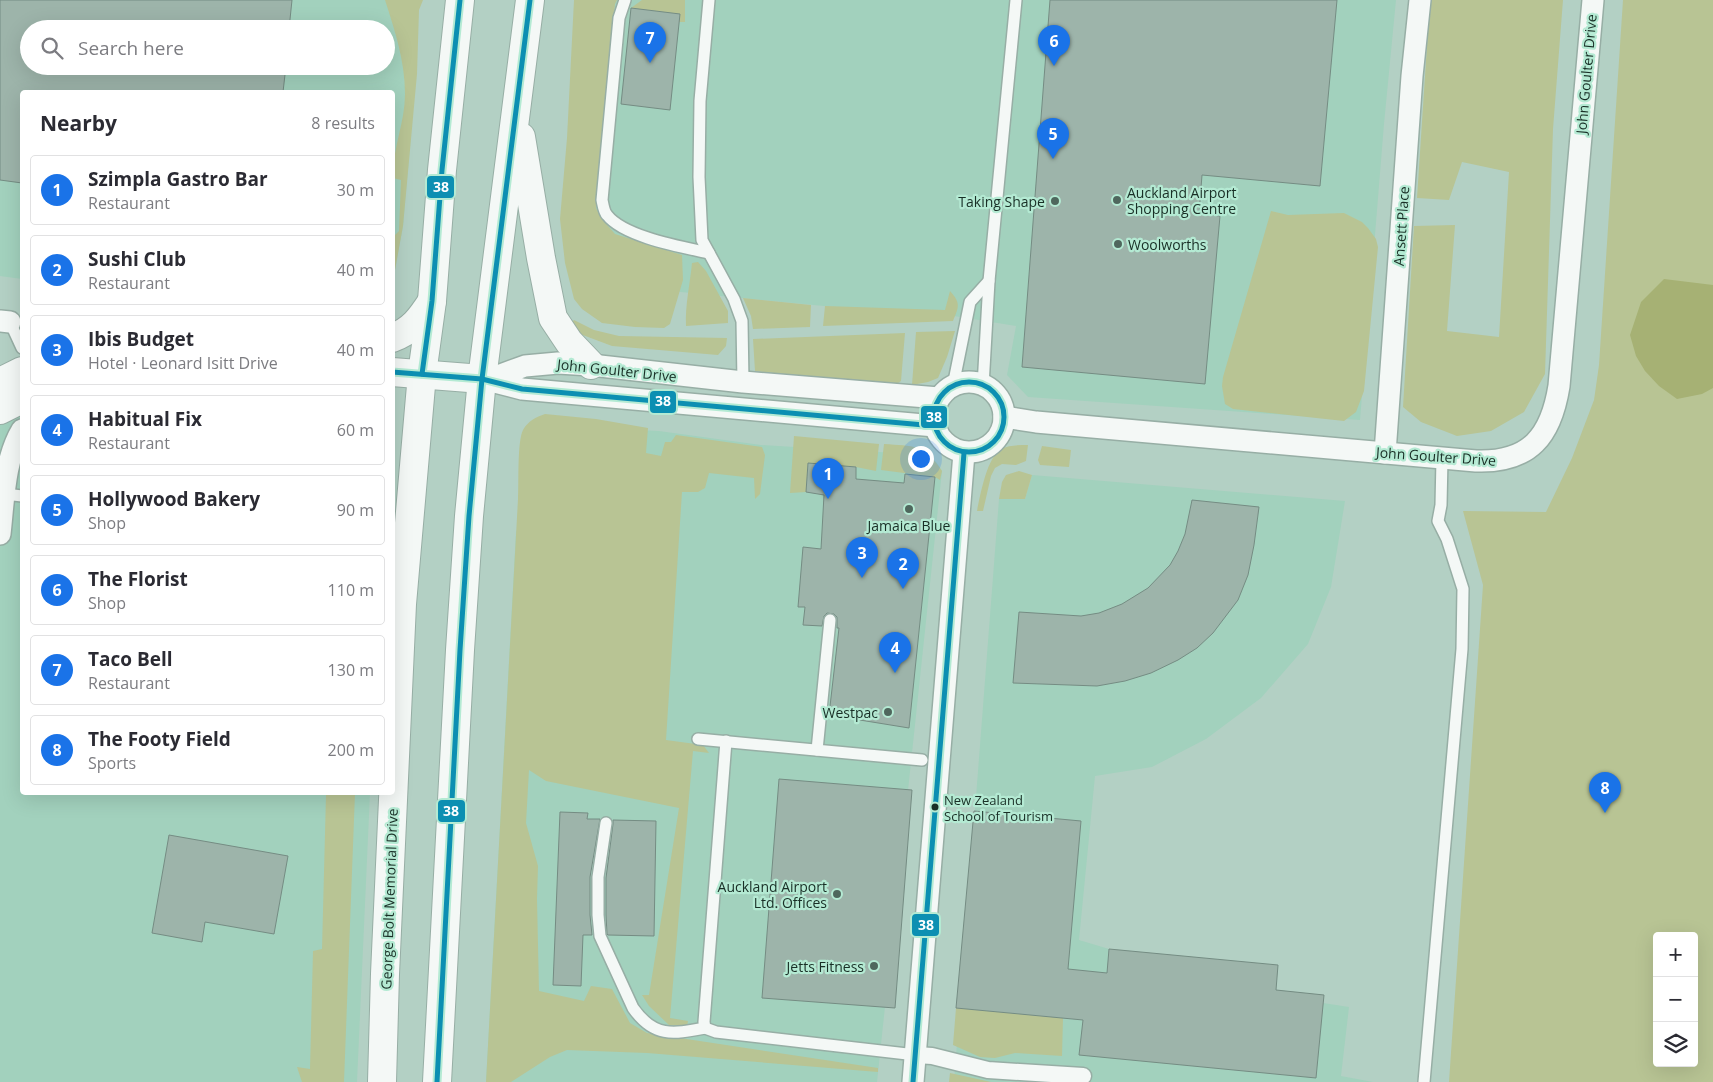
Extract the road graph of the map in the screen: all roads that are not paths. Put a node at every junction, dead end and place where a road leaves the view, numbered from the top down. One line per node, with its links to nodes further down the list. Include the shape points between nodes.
1 (460, 0): 11 (main road, George Bolt Memorial Drive)
2 (530, 0): 8 (main road)
3 (625, 0): 9 (lane, via 619,18 602,200 606,214 621,228 668,244)
4 (709, 0): 9 (lane, via 700,102 699,177 702,240)
5 (1016, 0): 10 (lane)
6 (1420, 0): 30 (street, Ansett Place)
7 (1593, 0): 31 (street, John Goulter Drive, via 1559,386 1552,415 1539,439 1518,455 1492,462)
8 (516, 109): 15 (main road, via 553,318); 19 (main road)
9 (709, 253): 21 (lane, via 734,298 742,321)
10 (989, 281): 22 (lane); 23 (lane, via 970,302)
11 (432, 301): 13 (main road, via 414,327); 18 (main road, George Bolt Memorial Drive)
12 (5, 322): 14 (lane)
13 (395, 337)
14 (20, 345)
15 (591, 365): 19 (street, John Goulter Drive, via 545,363 514,368); 21 (street, John Goulter Drive)
16 (20, 372): 20 (main road)
17 (395, 372): 18 (main road)
18 (422, 374): 19 (main road); 38 (main road, George Bolt Memorial Drive, via 402,604)
19 (482, 379): 27 (street, John Goulter Drive, via 522,389); 46 (main road, via 469,516)
20 (0, 382)
21 (742, 382): 23 (street, John Goulter Drive)
22 (983, 386): 23 (street, via 963,383); 26 (street, via 998,398)
23 (946, 392): 27 (street, via 934,409)
24 (20, 399): 25 (main road)
25 (0, 410)
26 (1004, 417): 29 (street, via 999,436 992,444 979,451); 30 (street, John Goulter Drive)
27 (935, 426): 29 (street, via 944,443)
28 (20, 435): 32 (street, via 13,452)
29 (964, 452): 43 (street)
30 (1385, 453): 31 (street, John Goulter Drive)
31 (1442, 459): 48 (lane, via 1438,521 1463,589 1462,650)
32 (9, 487): 33 (street)
33 (0, 534)
34 (830, 620): 37 (lane)
35 (698, 739): 36 (lane)
36 (726, 741): 37 (lane); 42 (lane)
37 (817, 750): 39 (lane)
38 (395, 756)
39 (922, 760)
40 (393, 795): 45 (main road, George Bolt Memorial Drive)
41 (606, 823): 42 (lane, via 598,877 600,936 633,1008 650,1027 667,1032)
42 (705, 1028): 43 (lane, via 716,1032)
43 (916, 1055): 44 (street, via 988,1070); 47 (street)
44 (1083, 1076)
45 (382, 1082)
46 (437, 1082)
47 (913, 1082)
48 (1424, 1082)

